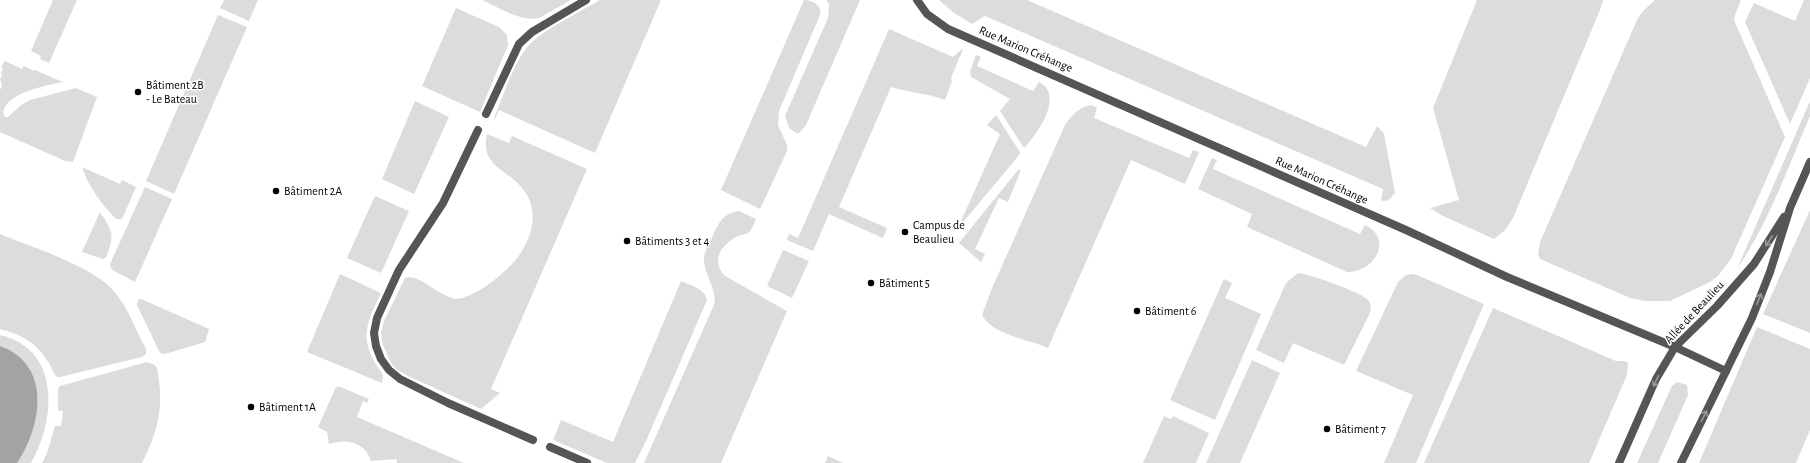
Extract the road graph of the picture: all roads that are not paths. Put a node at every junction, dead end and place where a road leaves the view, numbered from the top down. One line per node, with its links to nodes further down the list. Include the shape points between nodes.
1 (586, 0): 3 (street, via 532,32 519,44)
2 (917, 0): 7 (street, Rue Marion Créhange, via 927,14 948,29 1507,277)
3 (486, 114)
4 (478, 130): 9 (street, via 443,204 399,270 378,318 374,333 376,346 385,364 400,379)
5 (1810, 162): 6 (street, Allée de Beaulieu)
6 (1790, 208): 7 (street, Allée de Beaulieu, one-way to 7, via 1754,264 1717,306); 8 (street, Allée de Beaulieu, one-way to 6, via 1752,318)
7 (1675, 347): 8 (street, Rue Marion Créhange); 12 (street, Allée de Beaulieu, one-way to 12, via 1656,379)
8 (1726, 371): 13 (street, Allée de Beaulieu, one-way to 8)
9 (533, 440)
10 (550, 447): 11 (street)
11 (587, 463)
12 (1619, 463)
13 (1682, 463)

